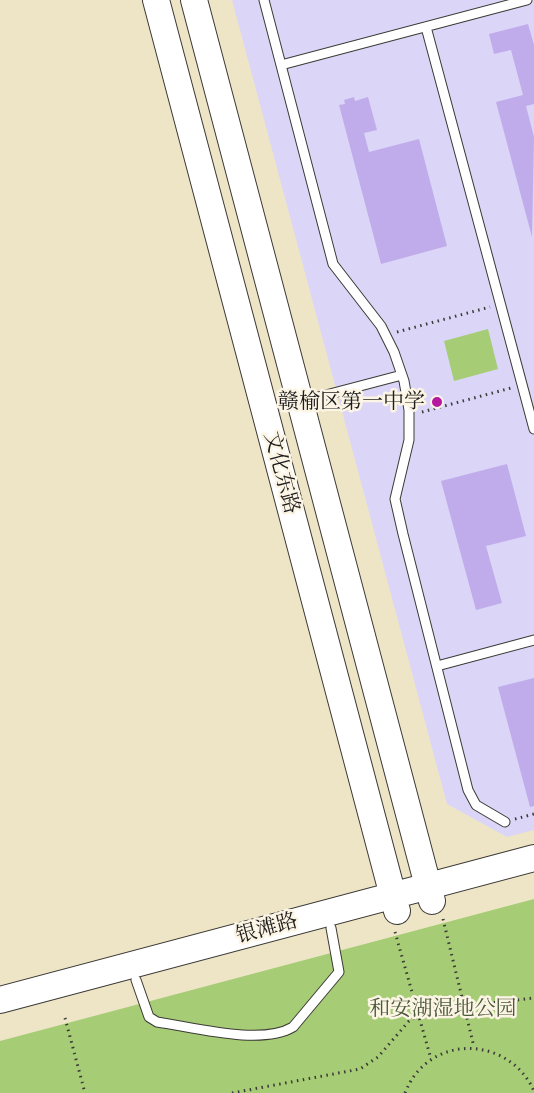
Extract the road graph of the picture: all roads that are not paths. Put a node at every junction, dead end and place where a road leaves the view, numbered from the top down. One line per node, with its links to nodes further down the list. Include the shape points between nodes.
1 (156, 0): 16 (main road, 文化东路)
2 (194, 0): 8 (main road, 文化东路)
3 (264, 0): 6 (lane)
4 (527, 0): 5 (lane)
5 (426, 27): 6 (lane); 9 (lane)
6 (281, 65): 7 (lane, via 333,264 386,335)
7 (402, 375): 8 (lane); 11 (lane, via 408,416 406,460 395,499)
8 (300, 402): 15 (main road, 文化东路)
9 (534, 429)
10 (534, 640): 11 (lane)
11 (437, 666): 12 (lane, via 468,790 476,806)
12 (505, 822)
13 (534, 858): 15 (main road, 银滩路)
14 (534, 874): 15 (main road, 银滩路)
15 (434, 901): 16 (main road, 银滩路)
16 (395, 912): 17 (main road, 银滩路); 19 (main road, 银滩路)
17 (331, 928): 18 (main road, 银滩路); 18 (lane, via 339,972 285,1032 255,1036 157,1022 149,1017)
18 (136, 980): 20 (main road, 银滩路)
19 (0, 1000)
20 (0, 1017)

